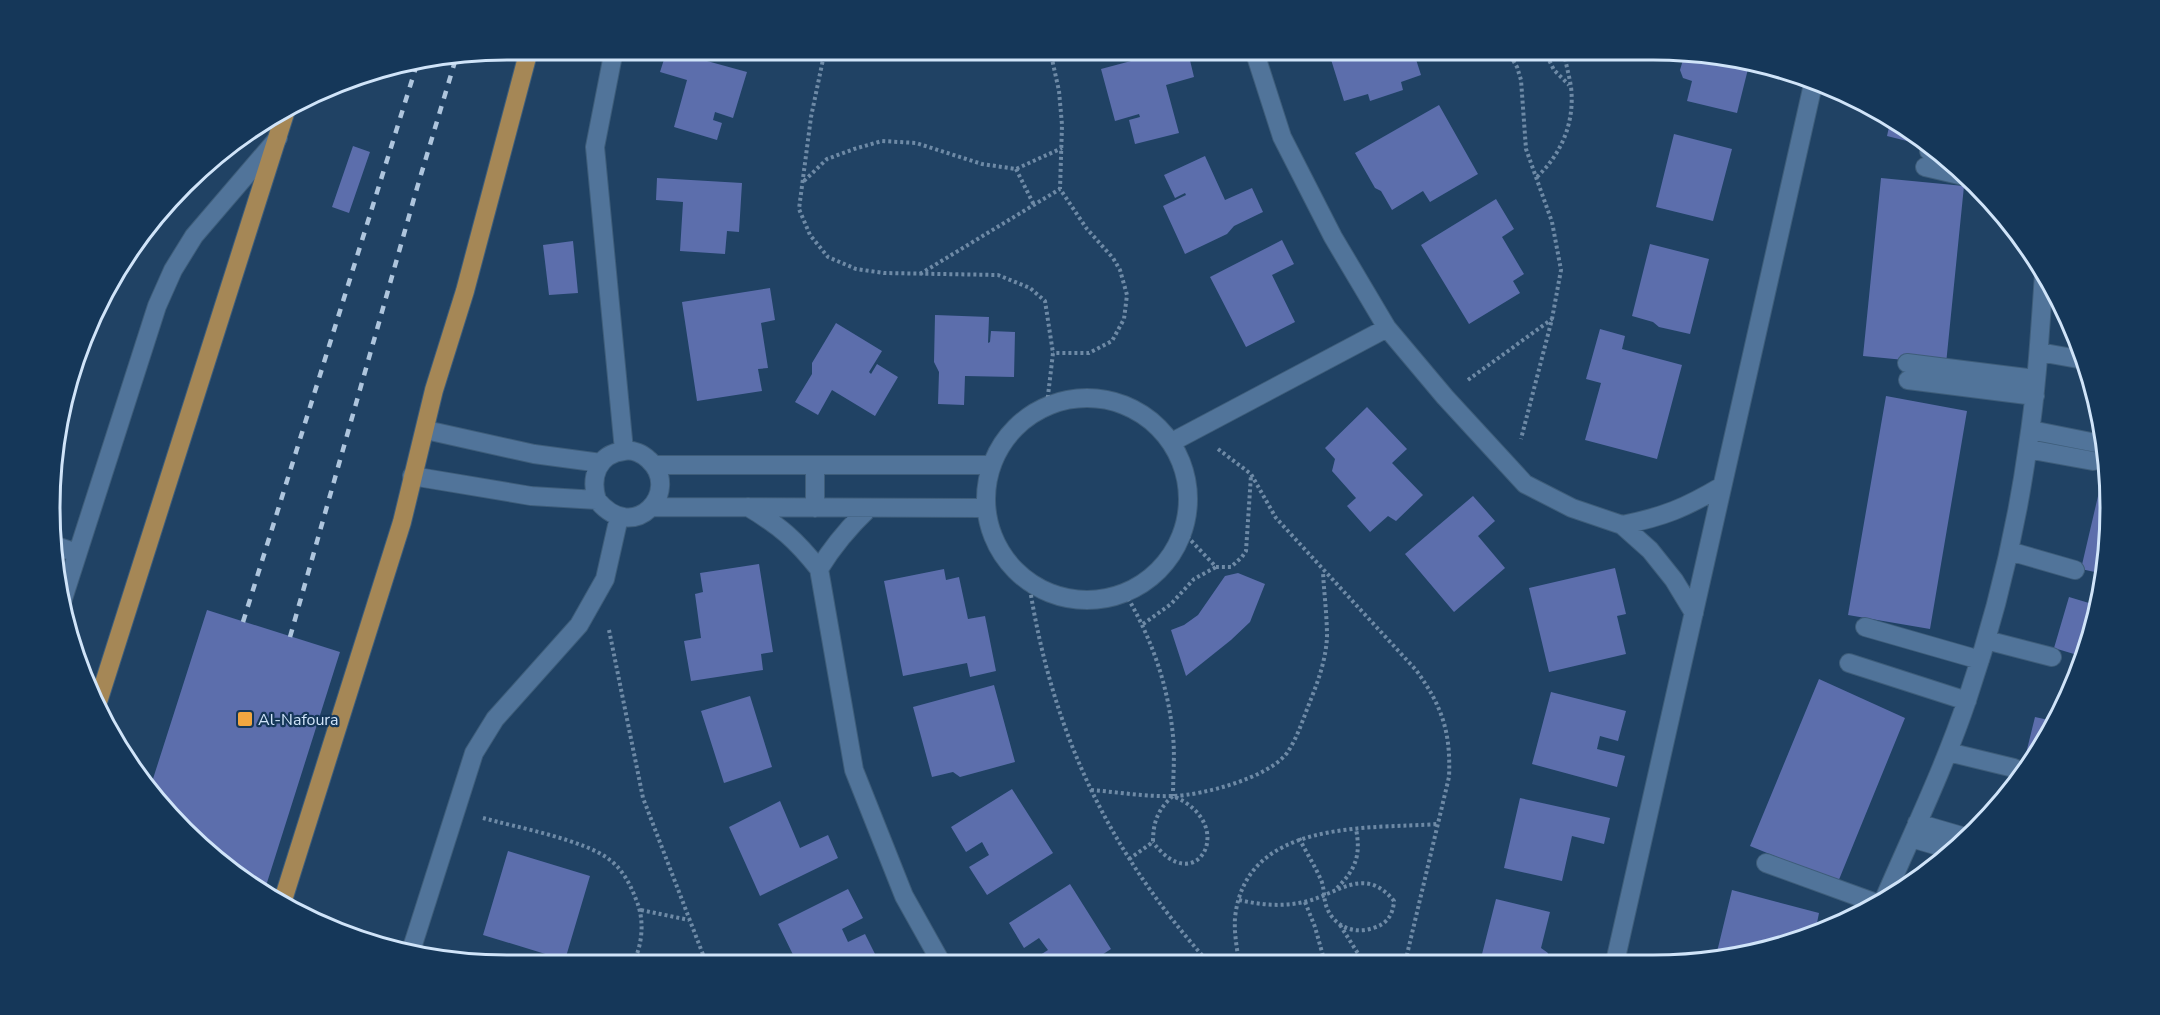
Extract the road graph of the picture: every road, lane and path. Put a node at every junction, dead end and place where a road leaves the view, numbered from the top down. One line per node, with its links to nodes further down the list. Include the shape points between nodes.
1 (526, 60): 30 (main road)
2 (612, 60): 34 (street, via 595,147)
3 (823, 60): 16 (path)
4 (1052, 60): 13 (path, via 1059,92)
5 (1257, 60): 22 (street, via 1282,137 1333,237)
6 (1513, 60): 15 (path, via 1521,80 1526,149)
7 (1549, 60): 9 (path)
8 (1566, 60): 9 (path)
9 (1570, 86): 15 (path, via 1569,127 1550,165)
10 (1812, 90): 42 (street)
11 (283, 120): 12 (main road)
12 (279, 137): 54 (street, via 194,236 173,270 157,306); 70 (main road)
13 (1062, 148): 14 (path); 17 (path)
14 (1016, 169): 16 (path, via 982,164 916,143 882,141 826,159); 18 (path)
15 (1538, 177): 21 (path, via 1561,270)
16 (803, 182): 19 (path, via 799,209 803,222 828,257 856,269)
17 (1060, 189): 18 (path); 24 (path, via 1113,258 1127,295 1124,319 1112,341 1089,353)
18 (1034, 204): 19 (path)
19 (920, 274): 24 (path, via 998,275 1030,288 1044,301)
20 (2043, 290): 23 (street)
21 (1552, 319): 28 (path); 39 (path)
22 (1387, 328): 28 (street); 32 (street)
23 (2039, 351): 25 (street); 27 (street)
24 (1053, 353): 29 (path)
25 (2074, 358)
26 (1908, 372): 27 (street)
27 (2035, 387): 31 (street)
28 (1445, 397): 39 (street)
29 (1047, 405): 32 (street, via 1074,397 1121,403 1153,421); 38 (street, via 1023,419 1003,439)
30 (426, 430): 35 (street, via 534,454); 41 (main road)
31 (2031, 430): 33 (street); 33 (street, via 2095,452)
32 (1174, 445): 40 (path, via 1205,445 1221,450); 51 (street, via 1186,476 1188,504)
33 (2028, 449): 53 (street)
34 (624, 450): 35 (street); 36 (street, via 646,457)
35 (601, 463): 43 (street, via 594,474)
36 (654, 465): 37 (street); 44 (street, via 660,486)
37 (815, 465): 38 (street); 46 (street)
38 (990, 465): 48 (street, via 985,486)
39 (1514, 472): 50 (street, via 1525,484 1572,508)
40 (1251, 474): 55 (path, via 1246,551 1231,567); 58 (path, via 1276,518)
41 (412, 476): 43 (street, via 531,496); 88 (main road, via 402,522)
42 (1722, 486): 50 (street, via 1657,518); 63 (street)
43 (597, 500): 49 (street, via 606,511)
44 (652, 507): 45 (street); 49 (street, via 631,518)
45 (748, 507): 46 (street); 56 (street, via 776,523 800,544)
46 (815, 508): 47 (street)
47 (869, 508): 48 (street); 56 (street, via 833,546)
48 (986, 508): 59 (street, via 992,537 1007,563)
49 (619, 517): 61 (street)
50 (1622, 525): 63 (street, via 1650,550)
51 (1183, 532): 55 (path); 62 (street, via 1170,557 1150,578)
52 (62, 548): 54 (street)
53 (2009, 551): 57 (street); 66 (street)
54 (77, 553): 60 (street)
55 (1215, 567): 64 (path, via 1194,579 1172,604)
56 (819, 569): 99 (street, via 854,770 904,896)
57 (2075, 570)
58 (1323, 572): 75 (path, via 1327,637 1322,669 1286,754 1239,782); 77 (path, via 1416,670 1441,710 1450,755)
59 (1029, 583): 62 (street, via 1076,600 1101,600); 74 (path, via 1035,624 1057,708)
60 (67, 585)
61 (600, 588): 76 (street, via 579,625 495,720 474,753); 94 (path, via 643,798)
62 (1125, 593): 64 (path)
63 (1694, 613): 105 (street)
64 (1143, 624): 75 (path, via 1164,679 1174,737)
65 (1865, 627): 68 (street)
66 (1986, 640): 67 (street); 68 (street)
67 (2052, 657)
68 (1980, 660): 71 (street)
69 (1849, 663): 71 (street)
70 (101, 694)
71 (1966, 701): 72 (street)
72 (1948, 752): 73 (street); 79 (street)
73 (2014, 768)
74 (1090, 790): 75 (path); 84 (path)
75 (1173, 796): 82 (path, via 1156,816); 82 (path, via 1187,801 1197,811 1208,838 1207,849 1201,859 1190,864 1160,851)
76 (456, 810): 93 (path, via 586,847 609,859 630,884); 96 (street)
77 (1438, 824): 78 (path); 104 (path)
78 (1356, 829): 81 (path); 87 (path, via 1356,862)
79 (1914, 830): 80 (street); 83 (street); 86 (street)
80 (1957, 836)
81 (1299, 838): 89 (path); 90 (path, via 1282,846 1255,869)
82 (1153, 842): 84 (path)
83 (1945, 846)
84 (1129, 859): 100 (path, via 1173,922)
85 (1766, 863): 91 (street)
86 (1890, 886)
87 (1336, 888): 89 (path); 95 (path, via 1375,886 1394,901 1393,912 1375,928 1351,930)
88 (284, 895)
89 (1326, 895): 92 (path); 95 (path, via 1325,905)
90 (1239, 900): 92 (path, via 1284,906); 101 (path, via 1235,917)
91 (1867, 900)
92 (1305, 902): 102 (path)
93 (641, 910): 94 (path); 97 (path, via 641,938)
94 (689, 920): 98 (path)
95 (1340, 925): 103 (path)
96 (413, 945)
97 (635, 955)
98 (703, 955)
99 (937, 955)
100 (1202, 955)
101 (1238, 955)
102 (1323, 955)
103 (1359, 955)
104 (1407, 955)
105 (1618, 955)

